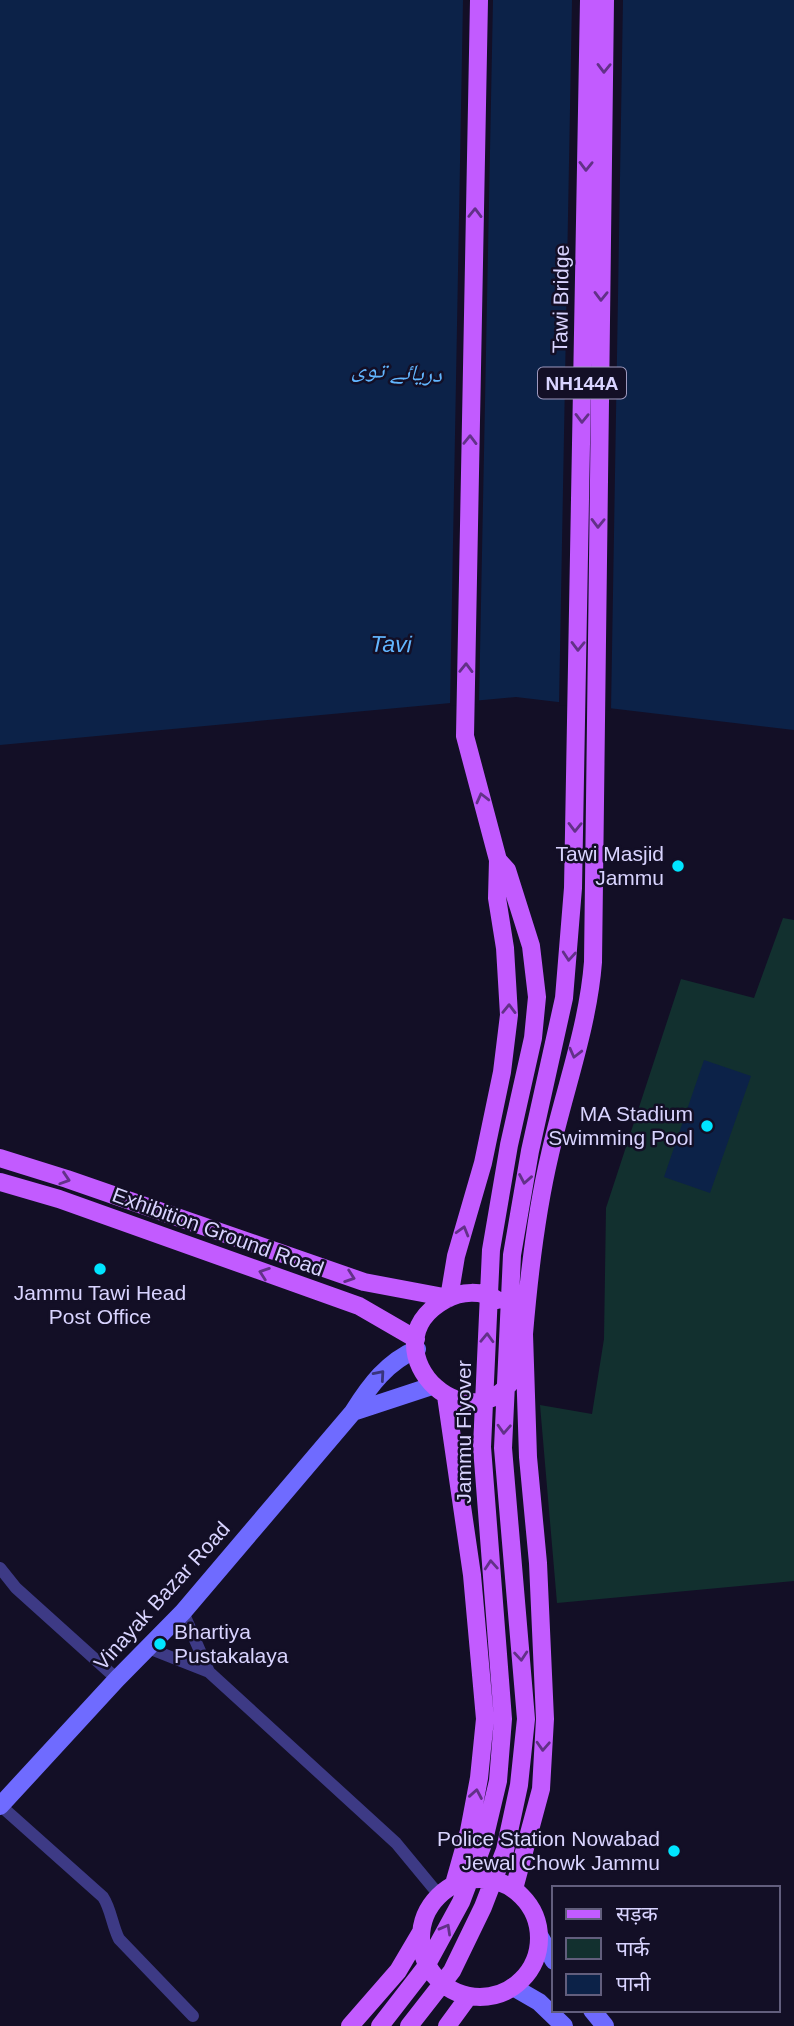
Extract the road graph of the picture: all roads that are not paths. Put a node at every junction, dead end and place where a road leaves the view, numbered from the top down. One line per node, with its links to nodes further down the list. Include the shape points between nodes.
1 (479, 0): 4 (main road, one-way to 1, via 465,736)
2 (589, 0): 5 (main road, Tawi Bridge / NH144A, one-way to 5)
3 (605, 0): 9 (main road, one-way to 9, via 592,981 549,1156)
4 (498, 860): 8 (main road, one-way to 4, via 483,1163 508,1035); 31 (main road, Jammu Flyover, one-way to 4, via 425,1968 461,1902 483,1844 498,1782 503,1719 482,1447 491,1250 537,997 531,946 507,870)
5 (573, 888): 32 (main road, Jammu Flyover, one-way to 32, via 564,998 512,1255 503,1448 526,1719 519,1785 505,1850 483,1907 452,1970)
6 (0, 1158): 8 (main road, one-way to 8, via 364,1282)
7 (0, 1182): 10 (main road, Exhibition Ground Road, one-way to 7, via 359,1306)
8 (449, 1298): 9 (main road, via 470,1292 494,1297 513,1312); 10 (main road, via 421,1322)
9 (524, 1334): 11 (main road)
10 (416, 1344): 12 (main road, via 418,1364); 13 (main road, Vinayak Bazar Road, one-way to 10, via 389,1364)
11 (524, 1360): 12 (main road, via 503,1392 485,1400 465,1402); 21 (main road, one-way to 21, via 545,1719 541,1789)
12 (439, 1392): 13 (main road); 20 (main road, one-way to 12, via 472,1818 485,1719 472,1575)
13 (353, 1412): 15 (main road, Vinayak Bazar Road)
14 (0, 1568): 18 (street)
15 (183, 1612): 16 (main road, Vinayak Bazar Road); 17 (street)
16 (148, 1648): 17 (street); 18 (main road, Vinayak Bazar Road)
17 (209, 1672): 22 (street, via 396,1843)
18 (117, 1679): 19 (main road, Vinayak Bazar Road)
19 (0, 1806): 29 (street, via 103,1897 119,1938)
20 (454, 1884): 21 (main road, via 485,1878); 22 (main road)
21 (514, 1889): 24 (main road, via 528,1902)
22 (439, 1895): 23 (main road)
23 (421, 1932): 27 (main road, via 432,1972 448,1987); 30 (main road, via 398,1971)
24 (540, 1937): 25 (main road); 26 (main road, via 528,1974)
25 (552, 1958)
26 (513, 1987): 27 (main road, via 492,1996); 34 (main road, via 539,2002)
27 (469, 1996): 33 (main road)
28 (594, 2012): 35 (main road)
29 (192, 2016)
30 (350, 2026)
31 (380, 2026)
32 (409, 2026)
33 (447, 2026)
34 (564, 2026)
35 (605, 2026)

